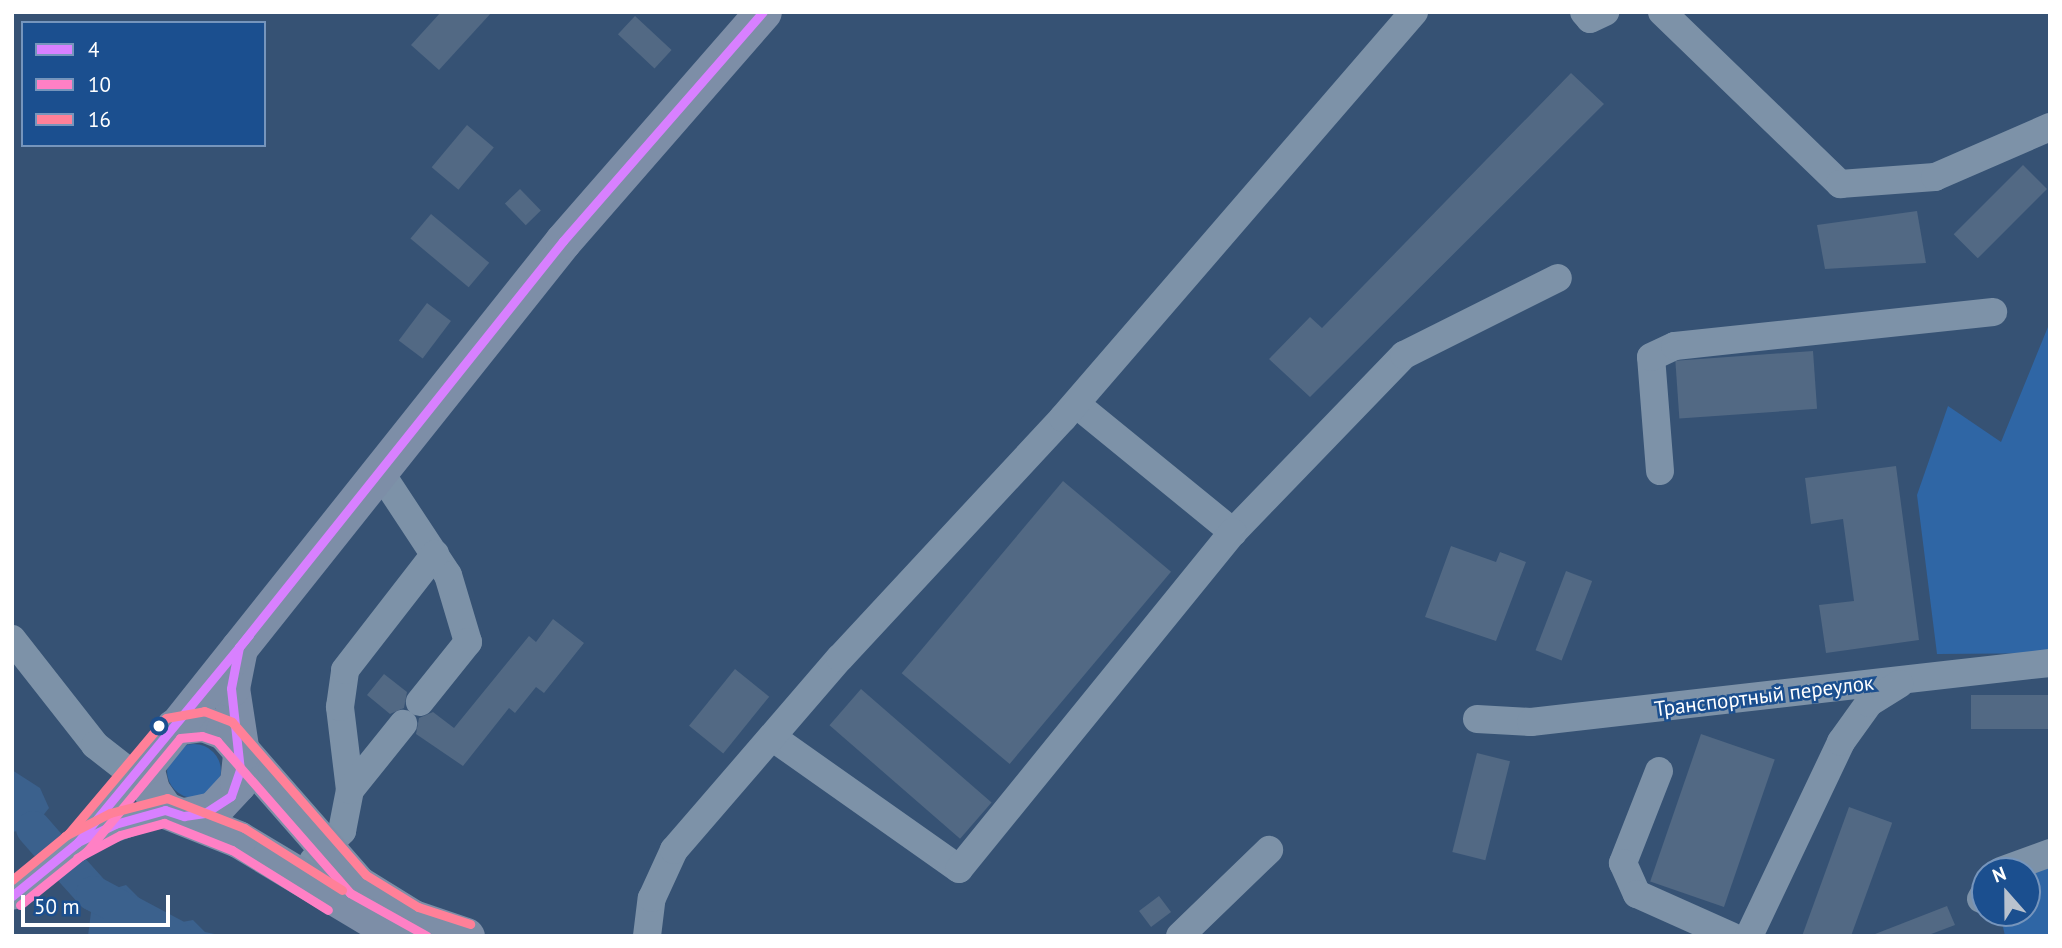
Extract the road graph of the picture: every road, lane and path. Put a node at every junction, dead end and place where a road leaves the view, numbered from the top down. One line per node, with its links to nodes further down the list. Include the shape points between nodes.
1 (763, 12): 11 (main road, via 563,241)
2 (1414, 12): 9 (street)
3 (1584, 12): 4 (street, via 1590,19)
4 (1605, 12)
5 (1662, 12): 6 (street, via 1840,184 1935,177)
6 (2050, 127)
7 (1558, 278): 12 (street, via 1404,355)
8 (1993, 312): 10 (street, via 1675,346 1651,357)
9 (1076, 404): 12 (street); 20 (street)
10 (1660, 471)
11 (380, 472): 13 (street); 15 (main road)
12 (1233, 532): 20 (street, via 959,869)
13 (435, 554): 24 (street, via 345,670 340,707); 24 (street, via 448,575 468,642)
14 (12, 639): 22 (street, via 95,745)
15 (240, 647): 19 (main road); 21 (main road, via 231,696)
16 (2050, 663): 17 (street, Транспортный переулок)
17 (1909, 679): 18 (street, Транспортный переулок, via 1531,722); 36 (street, via 1869,703 1841,742)
18 (1477, 719)
19 (174, 727): 21 (main road, via 210,724); 22 (main road)
20 (772, 737): 33 (street, via 674,850 652,898)
21 (241, 753): 25 (main road, via 231,796 213,810); 28 (main road)
22 (141, 771): 25 (main road, via 151,790); 26 (street)
23 (1659, 771): 35 (street, via 1623,863 1637,894)
24 (350, 790): 28 (street, via 342,831)
25 (175, 813): 26 (street); 29 (main road)
26 (78, 842): 30 (street)
27 (1269, 850): 34 (street)
28 (326, 852): 29 (street); 32 (main road, via 383,901)
29 (291, 871): 31 (main road)
30 (14, 893)
31 (400, 936)
32 (466, 936)
33 (647, 936)
34 (1180, 936)
35 (1731, 936)
36 (1749, 936)

